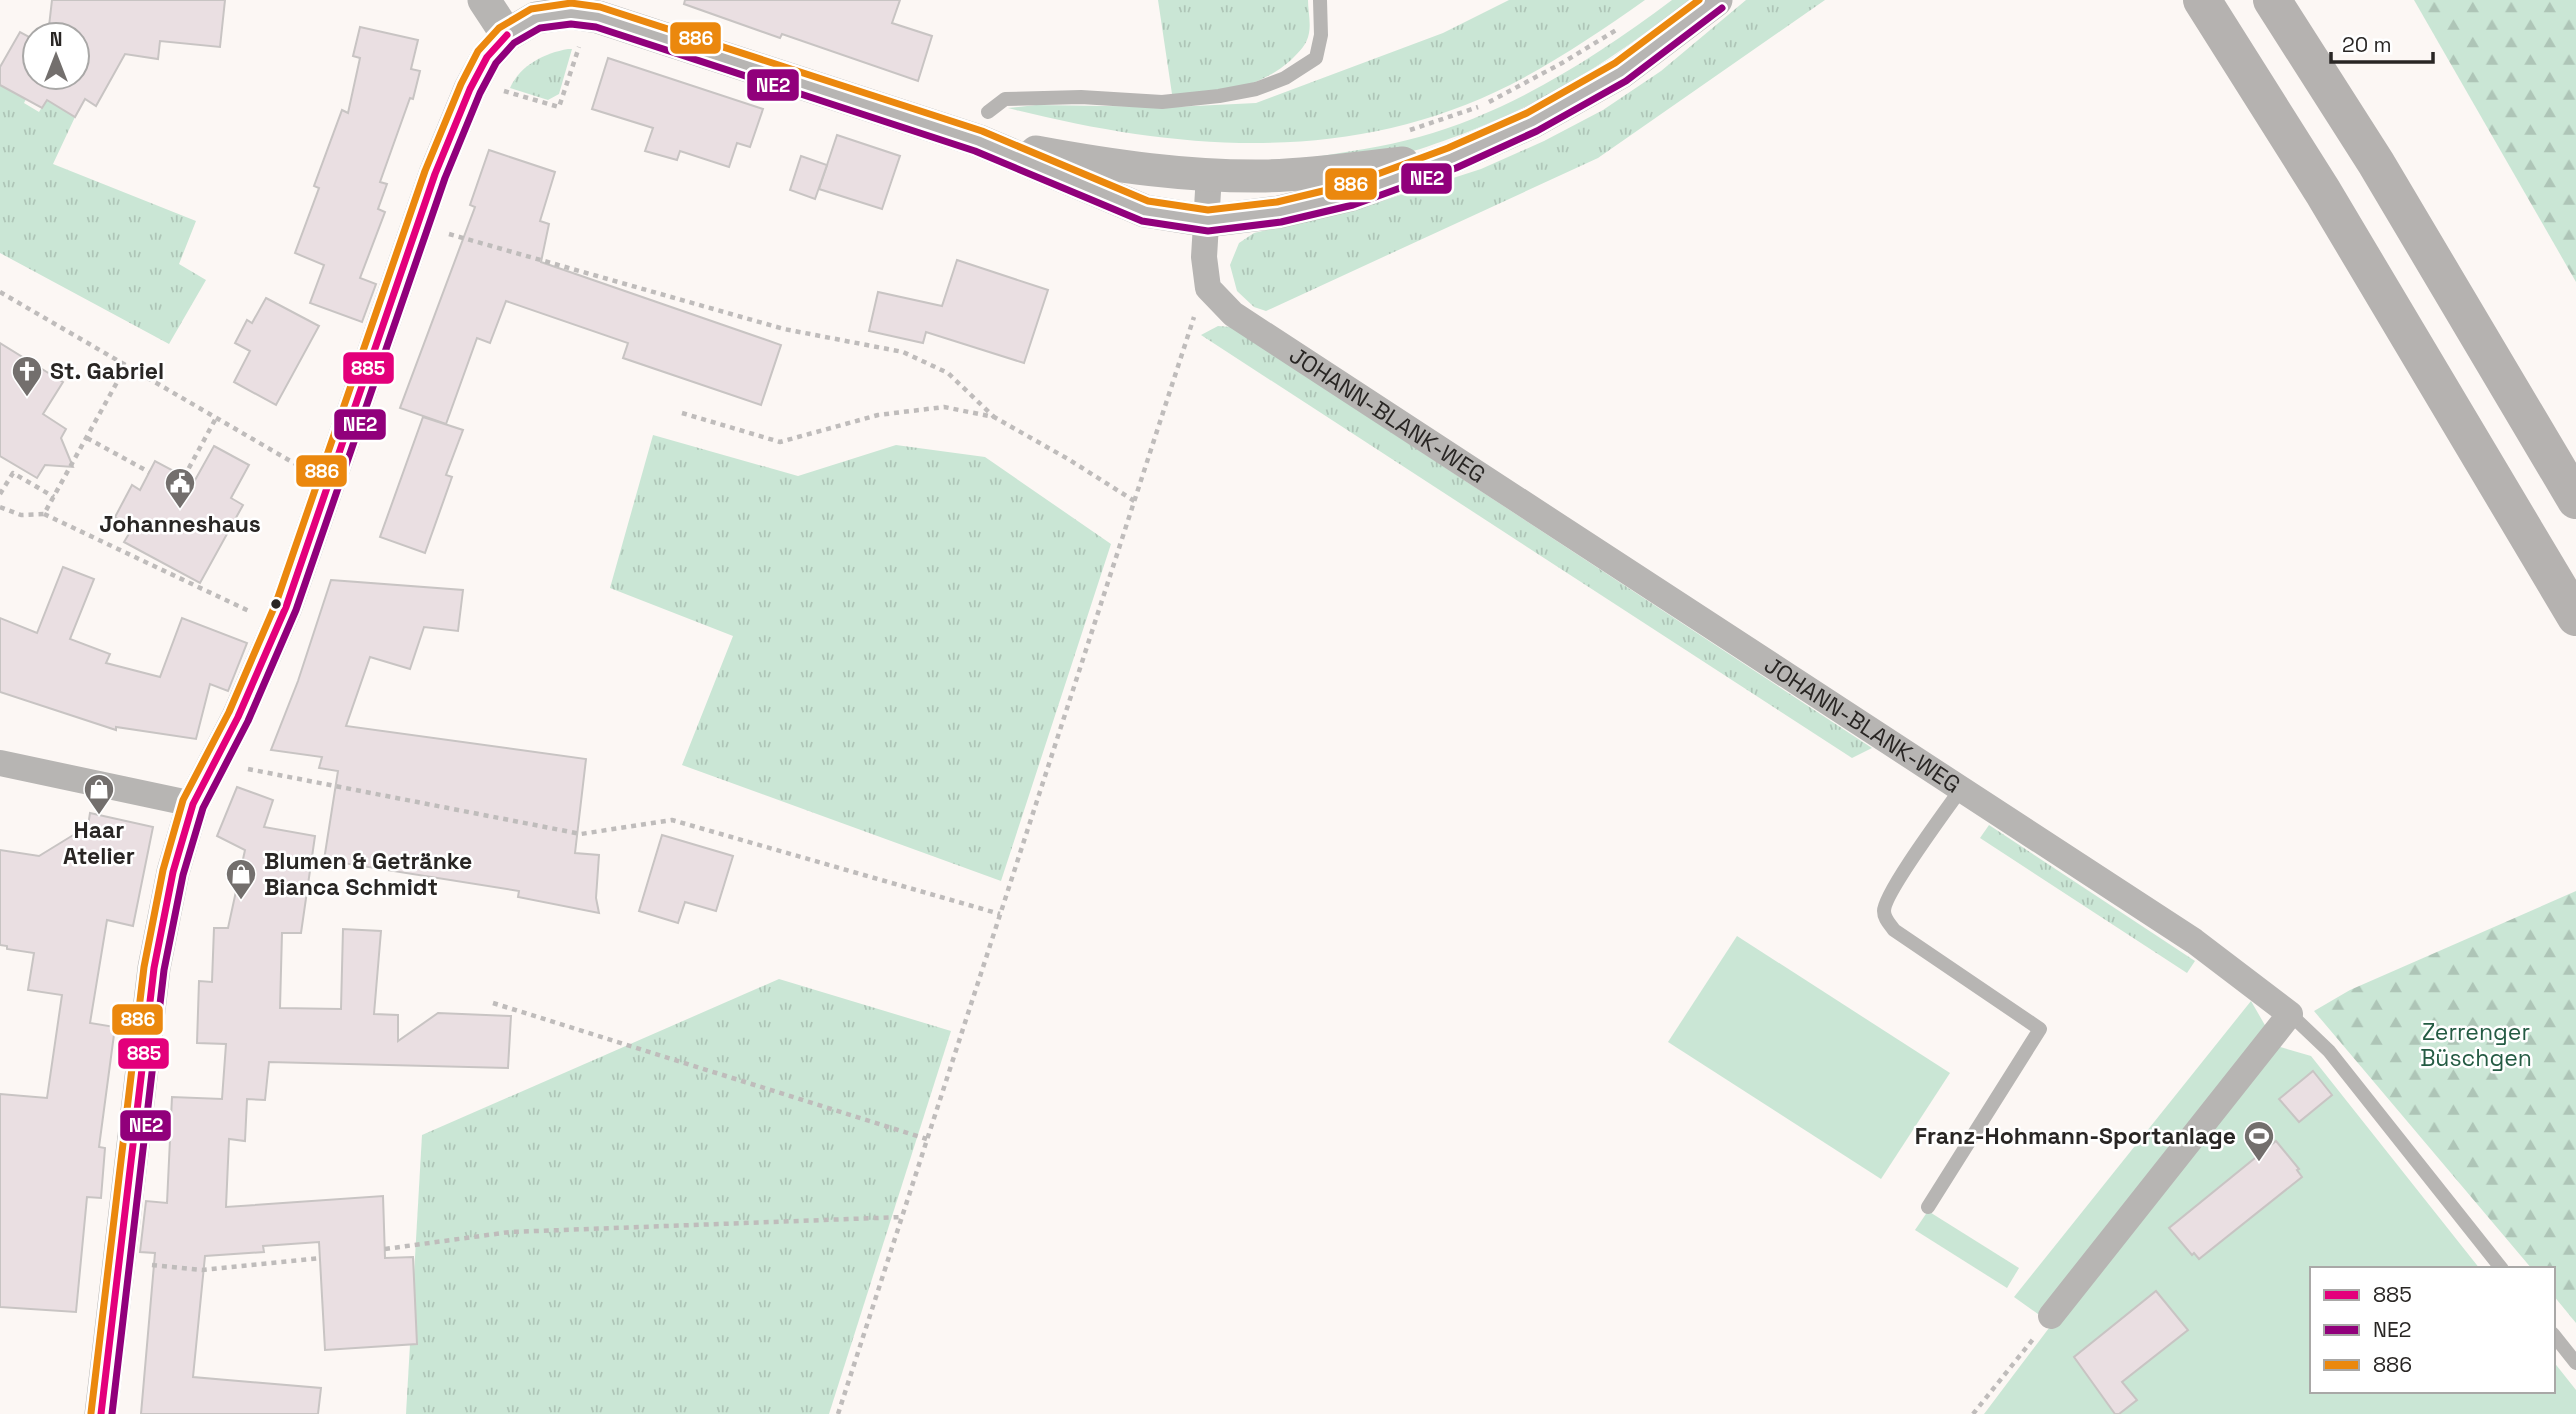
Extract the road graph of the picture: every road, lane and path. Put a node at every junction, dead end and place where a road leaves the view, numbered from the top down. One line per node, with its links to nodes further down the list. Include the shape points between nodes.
1 (484, 0): 7 (street)
2 (1320, 0): 10 (lane, via 1316,58 1285,78 1256,89 1162,102 1005,99)
3 (1716, 0): 12 (street, via 1621,72 1532,122)
4 (2202, 0): 32 (highway, via 2330,204)
5 (2272, 0): 28 (highway, via 2376,163)
6 (1629, 22): 11 (path, via 1481,105)
7 (507, 35): 10 (street, via 536,19 571,13 598,17); 25 (street, via 487,57 470,89 435,174)
8 (580, 43): 9 (path, via 559,107)
9 (500, 90)
10 (983, 126): 13 (street, via 1137,169); 14 (street, via 1145,211)
11 (1404, 132)
12 (1452, 158): 13 (street, via 1267,176); 14 (street, via 1351,195 1279,212)
13 (1209, 176): 14 (street)
14 (1208, 221): 16 (street, via 1204,257)
15 (464, 238): 20 (path, via 784,329 903,352 948,373)
16 (1209, 288): 29 (path, via 1191,324); 36 (street, JOHANN-BLANK-WEG, via 1233,314)
17 (0, 292): 18 (path)
18 (126, 366): 21 (path); 22 (path)
19 (682, 413): 20 (path, via 780,442 878,415 944,407)
20 (994, 417): 29 (path)
21 (216, 418): 24 (path); 25 (path)
22 (87, 439): 23 (path); 27 (path)
23 (149, 472)
24 (184, 477)
25 (328, 483): 33 (street)
26 (0, 494): 27 (path, via 13,473)
27 (54, 497): 31 (path)
28 (2576, 500)
29 (1136, 502): 38 (path)
30 (0, 507): 31 (path, via 22,515)
31 (44, 514): 33 (path)
32 (2576, 617)
33 (279, 623): 37 (street)
34 (0, 763): 37 (street)
35 (262, 771): 38 (path, via 582,834 672,820)
36 (1961, 789): 40 (street, JOHANN-BLANK-WEG, via 2194,941); 42 (lane, via 1890,895 1884,908 1886,920 1894,930 2040,1029)
37 (193, 804): 51 (street, via 173,872 155,968)
38 (1000, 914): 41 (path)
39 (492, 1003): 41 (path)
40 (2290, 1014): 47 (lane, via 2329,1051); 48 (street)
41 (927, 1139): 43 (path)
42 (1928, 1207)
43 (902, 1217): 44 (path, via 510,1232); 52 (path)
44 (384, 1249)
45 (320, 1258): 46 (path, via 202,1270)
46 (159, 1266)
47 (2500, 1267)
48 (2052, 1315): 53 (path)
49 (2555, 1337): 50 (lane)
50 (2576, 1363)
51 (101, 1414)
52 (838, 1414)
53 (1973, 1414)

